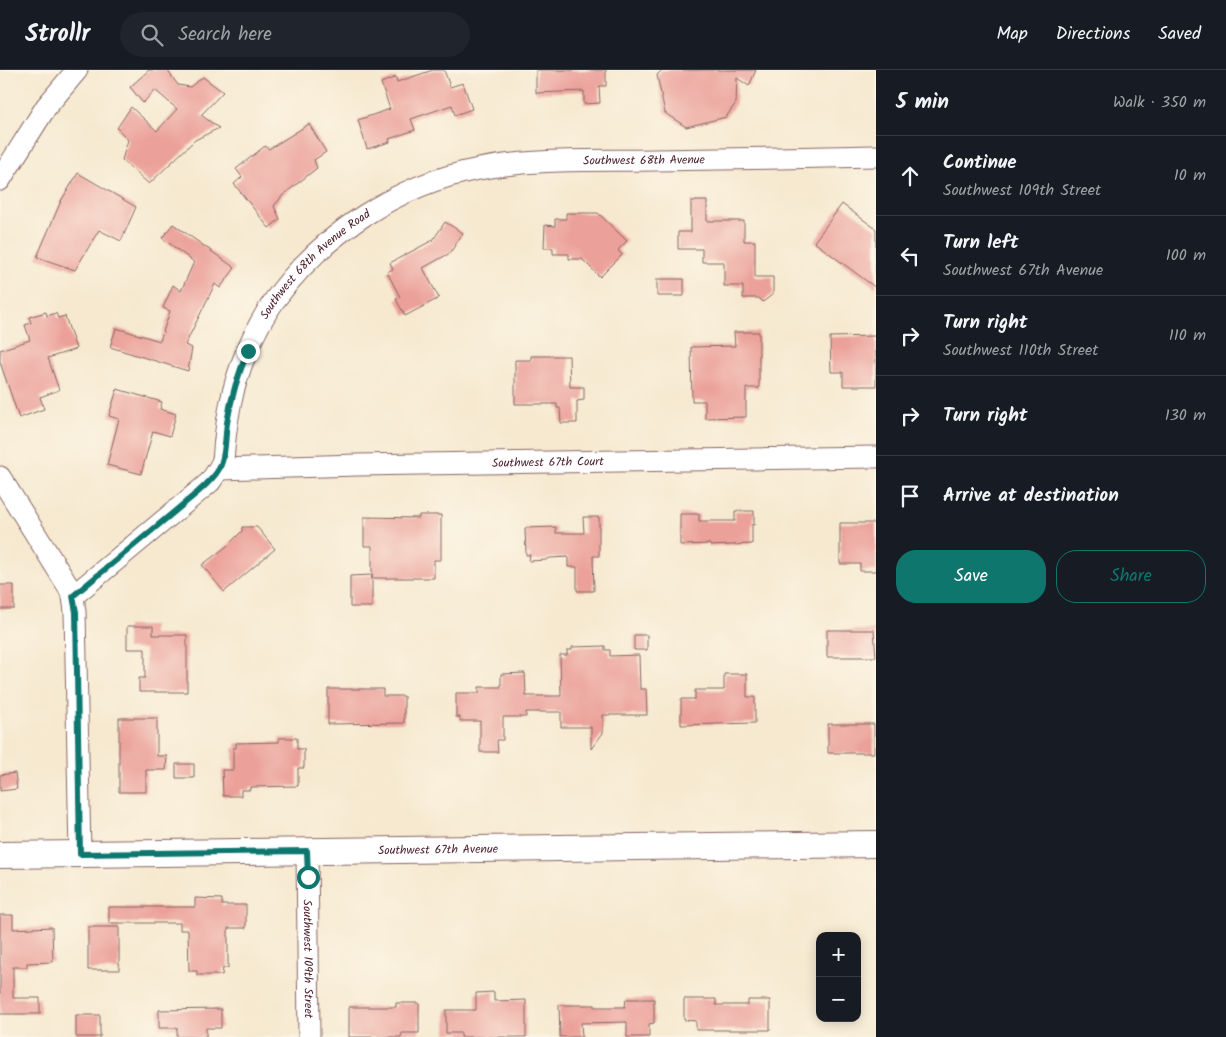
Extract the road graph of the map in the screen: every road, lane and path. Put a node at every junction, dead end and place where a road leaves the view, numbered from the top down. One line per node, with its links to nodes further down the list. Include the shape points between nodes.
1 (77, 70): 3 (street, via 46,107)
2 (876, 156): 4 (street, Southwest 68th Avenue, via 520,164 459,173)
3 (0, 180)
4 (413, 189): 6 (street, Southwest 68th Avenue Road, via 368,213 334,237 296,273 273,303 240,368)
5 (876, 457): 6 (street, Southwest 67th Court)
6 (219, 469): 8 (street, Southwest 68th Avenue Road, via 210,482)
7 (0, 477): 8 (street)
8 (73, 596): 11 (street, via 76,612)
9 (876, 844): 10 (main road, Southwest 67th Avenue)
10 (307, 851): 11 (main road, Southwest 67th Avenue); 13 (street, Southwest 109th Street)
11 (80, 854): 12 (main road, Southwest 67th Avenue)
12 (0, 855)
13 (308, 1037)

